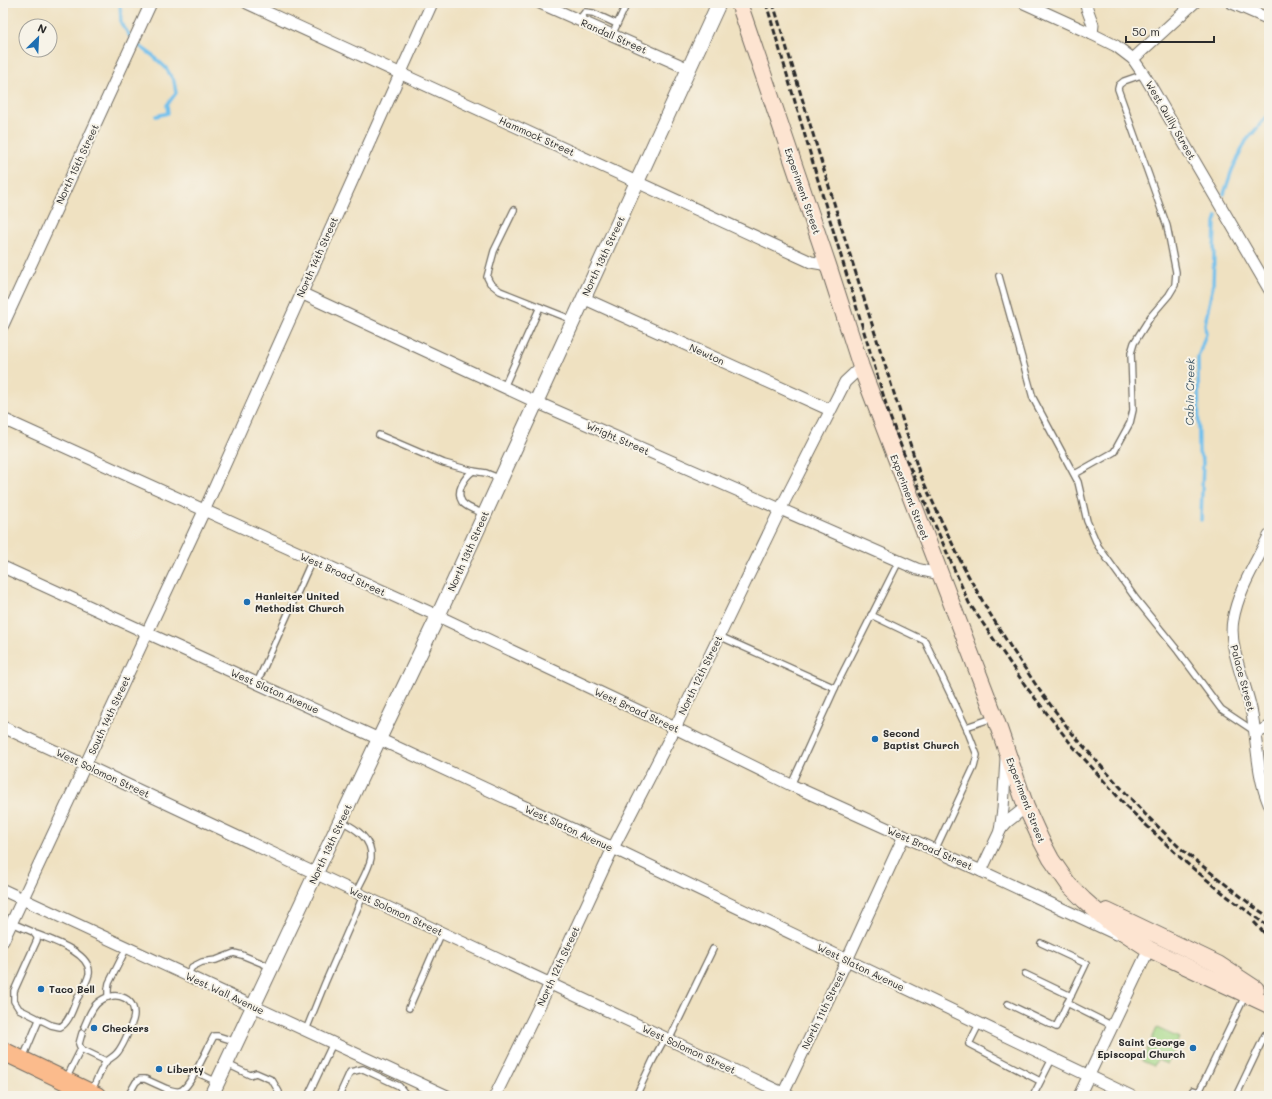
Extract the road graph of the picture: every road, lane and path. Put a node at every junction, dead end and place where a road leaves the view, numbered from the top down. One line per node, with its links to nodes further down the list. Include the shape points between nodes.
1 (151, 3): 30 (street, North 15th Street)
2 (247, 3): 19 (street, Hammock Street)
3 (432, 3): 19 (street, North 14th Street)
4 (540, 3): 12 (street, Randall Street)
5 (627, 3): 14 (lane)
6 (719, 3): 18 (street, North 13th Street)
7 (739, 3): 23 (main road, Experiment Street)
8 (1024, 3): 15 (street, West Quilly Street)
9 (1085, 3): 15 (street, via 1093,25)
10 (1194, 3): 17 (street)
11 (1232, 3): 13 (street)
12 (579, 20): 14 (lane, via 585,12); 16 (street, Randall Street)
13 (1269, 20)
14 (617, 24): 16 (lane)
15 (1092, 34): 17 (street, West Quilly Street, via 1116,46)
16 (612, 35): 18 (street, Randall Street)
17 (1133, 59): 20 (street, West Quilly Street)
18 (689, 69): 21 (street, North 13th Street)
19 (400, 74): 21 (street, Hammock Street); 26 (street, North 14th Street)
20 (1144, 74): 25 (street, West Quilly Street); 38 (lane, via 1124,82 1118,88 1167,226 1176,272 1175,285 1134,343 1131,353 1133,410 1130,423 1114,452)
21 (637, 181): 23 (street, Hammock Street, via 811,262); 27 (street, North 13th Street)
22 (514, 210): 28 (lane, via 494,251 487,277 500,291)
23 (828, 264): 31 (main road, Experiment Street)
24 (999, 276): 38 (lane, via 1033,398)
25 (1269, 289)
26 (301, 293): 32 (street, Wright Street); 41 (street, North 14th Street)
27 (583, 298): 29 (street, North 13th Street); 34 (street, Newton)
28 (540, 307): 29 (lane); 32 (lane)
29 (573, 320): 33 (street, North 13th Street)
30 (3, 325)
31 (861, 368): 34 (street, North 12th Street, via 845,382); 47 (main road, Experiment Street)
32 (504, 387): 33 (street, Wright Street)
33 (536, 402): 39 (street, North 13th Street); 40 (street, Wright Street)
34 (830, 410): 40 (street, North 12th Street)
35 (3, 419): 41 (street, West Broad Street)
36 (379, 434): 37 (lane, via 444,463)
37 (473, 471): 39 (lane); 42 (lane, via 466,476 460,495 462,502)
38 (1074, 474): 59 (lane, via 1087,521 1098,546 1221,709)
39 (501, 479): 42 (street, North 13th Street)
40 (780, 510): 45 (street, Wright Street); 51 (street, North 12th Street)
41 (204, 511): 44 (street, West Broad Street); 50 (street, South 14th Street)
42 (485, 514): 49 (street, North 13th Street)
43 (1269, 536): 59 (street, Palace Street, via 1239,597 1232,621 1232,641)
44 (312, 560): 49 (street, West Broad Street); 52 (lane)
45 (899, 561): 47 (street, Wright Street, via 917,569); 48 (lane)
46 (3, 567): 50 (street, West Slaton Avenue)
47 (939, 574): 54 (main road, Experiment Street)
48 (871, 615): 53 (lane); 56 (lane, via 925,641)
49 (438, 616): 58 (street, West Broad Street); 61 (street, North 13th Street)
50 (147, 633): 52 (street, West Slaton Avenue); 63 (street, South 14th Street)
51 (719, 636): 53 (lane); 58 (street, North 12th Street)
52 (257, 683): 61 (street, West Slaton Avenue)
53 (835, 688): 64 (lane)
54 (995, 717): 56 (lane); 62 (main road, Experiment Street)
55 (3, 727): 63 (street, West Solomon Street)
56 (966, 727): 71 (lane, via 977,755 974,767)
57 (1269, 727): 59 (street)
58 (675, 728): 64 (street, West Broad Street); 70 (street, North 12th Street)
59 (1256, 732): 60 (street); 65 (street, Palace Street, via 1258,764)
60 (1269, 735)
61 (379, 739): 67 (street, North 13th Street); 70 (street, West Slaton Avenue)
62 (1007, 751): 66 (main road, Experiment Street); 68 (street)
63 (86, 764): 73 (street, West Solomon Street); 76 (street, South 14th Street)
64 (792, 785): 69 (street, West Broad Street)
65 (1269, 804)
66 (1026, 807): 68 (street); 77 (main road, Experiment Street, via 1051,859 1069,885)
67 (341, 821): 73 (street, North 13th Street); 75 (lane, via 360,833 371,850)
68 (1000, 830): 72 (street)
69 (904, 836): 71 (street, West Broad Street); 86 (street, North 11th Street)
70 (613, 848): 86 (street, West Slaton Avenue); 90 (street, North 12th Street)
71 (935, 850): 72 (street, West Broad Street)
72 (981, 871): 85 (street, West Broad Street)
73 (316, 874): 75 (street, West Solomon Street); 87 (street, North 13th Street)
74 (3, 890): 76 (street, West Wall Avenue)
75 (360, 894): 79 (street, West Solomon Street); 104 (lane)
76 (23, 899): 78 (street, South 14th Street); 83 (street, West Wall Avenue)
77 (1084, 900): 85 (main road, Experiment Street, via 1111,924); 94 (main road, via 1218,964)
78 (12, 923): 80 (lane); 81 (street, South 14th Street)
79 (442, 932): 90 (street, West Solomon Street); 99 (lane)
80 (36, 934): 100 (lane, via 37,940 13,998 19,1009); 100 (lane, via 68,948 82,958 89,974 63,1026 56,1027)
81 (3, 941)
82 (1041, 943): 92 (lane, via 1086,964)
83 (127, 947): 89 (street, West Wall Avenue); 93 (lane, via 109,984)
84 (713, 949): 107 (lane)
85 (1149, 949): 91 (main road, West Broad Street); 102 (street)
86 (847, 960): 101 (street, West Slaton Avenue); 125 (street, North 11th Street)
87 (272, 968): 89 (lane, via 234,953 192,966); 98 (street, North 13th Street)
88 (1026, 974): 92 (lane)
89 (186, 975): 98 (street, West Wall Avenue)
90 (550, 984): 107 (street, West Solomon Street); 133 (street, North 12th Street)
91 (1246, 993): 97 (main road, West Broad Street); 122 (lane)
92 (1071, 996): 96 (lane)
93 (108, 997): 103 (lane, via 96,1004); 114 (lane, via 122,997 128,1000 134,1012 122,1046 117,1054)
94 (1269, 998)
95 (1008, 1004): 96 (lane, via 1056,1026)
96 (1067, 1004): 102 (lane)
97 (1269, 1005)
98 (254, 1006): 104 (street, West Wall Avenue); 108 (street, North 13th Street)
99 (409, 1008)
100 (39, 1020): 113 (lane)
101 (979, 1024): 112 (street, West Slaton Avenue); 118 (lane, via 969,1044)
102 (1113, 1026): 117 (street)
103 (84, 1027)
104 (306, 1030): 109 (street, West Wall Avenue)
105 (82, 1033): 110 (lane, via 79,1044)
106 (1265, 1035): 140 (lane)
107 (667, 1039): 125 (street, West Solomon Street); 134 (lane, via 653,1060)
108 (237, 1042): 115 (street, North 13th Street); 116 (lane, via 214,1036)
109 (333, 1043): 129 (lane); 132 (street, West Wall Avenue)
110 (81, 1049): 114 (lane); 120 (lane)
111 (3, 1051): 113 (main road)
112 (1052, 1059): 117 (street, West Slaton Avenue); 118 (lane)
113 (22, 1060): 120 (main road)
114 (106, 1061): 123 (lane)
115 (227, 1064): 119 (street, North 13th Street); 124 (lane, via 250,1075 256,1073 272,1080)
116 (196, 1072): 119 (lane); 121 (lane, via 182,1091)
117 (1089, 1076): 136 (street); 137 (street, West Slaton Avenue)
118 (1040, 1081): 135 (lane)
119 (218, 1082): 128 (street, North 13th Street)
120 (70, 1086): 123 (main road)
121 (167, 1089): 126 (lane, via 146,1079 140,1079); 127 (lane)
122 (1199, 1092): 138 (lane, via 1193,1090); 139 (lane)
123 (94, 1094)
124 (279, 1094)
125 (784, 1095)
126 (128, 1096)
127 (168, 1096)
128 (211, 1096)
129 (308, 1096)
130 (339, 1096): 131 (lane, via 350,1072 363,1069 399,1086)
131 (407, 1096)
132 (448, 1096)
133 (495, 1096)
134 (636, 1096)
135 (1033, 1096)
136 (1079, 1096)
137 (1131, 1096)
138 (1190, 1096)
139 (1207, 1096)
140 (1236, 1096)

